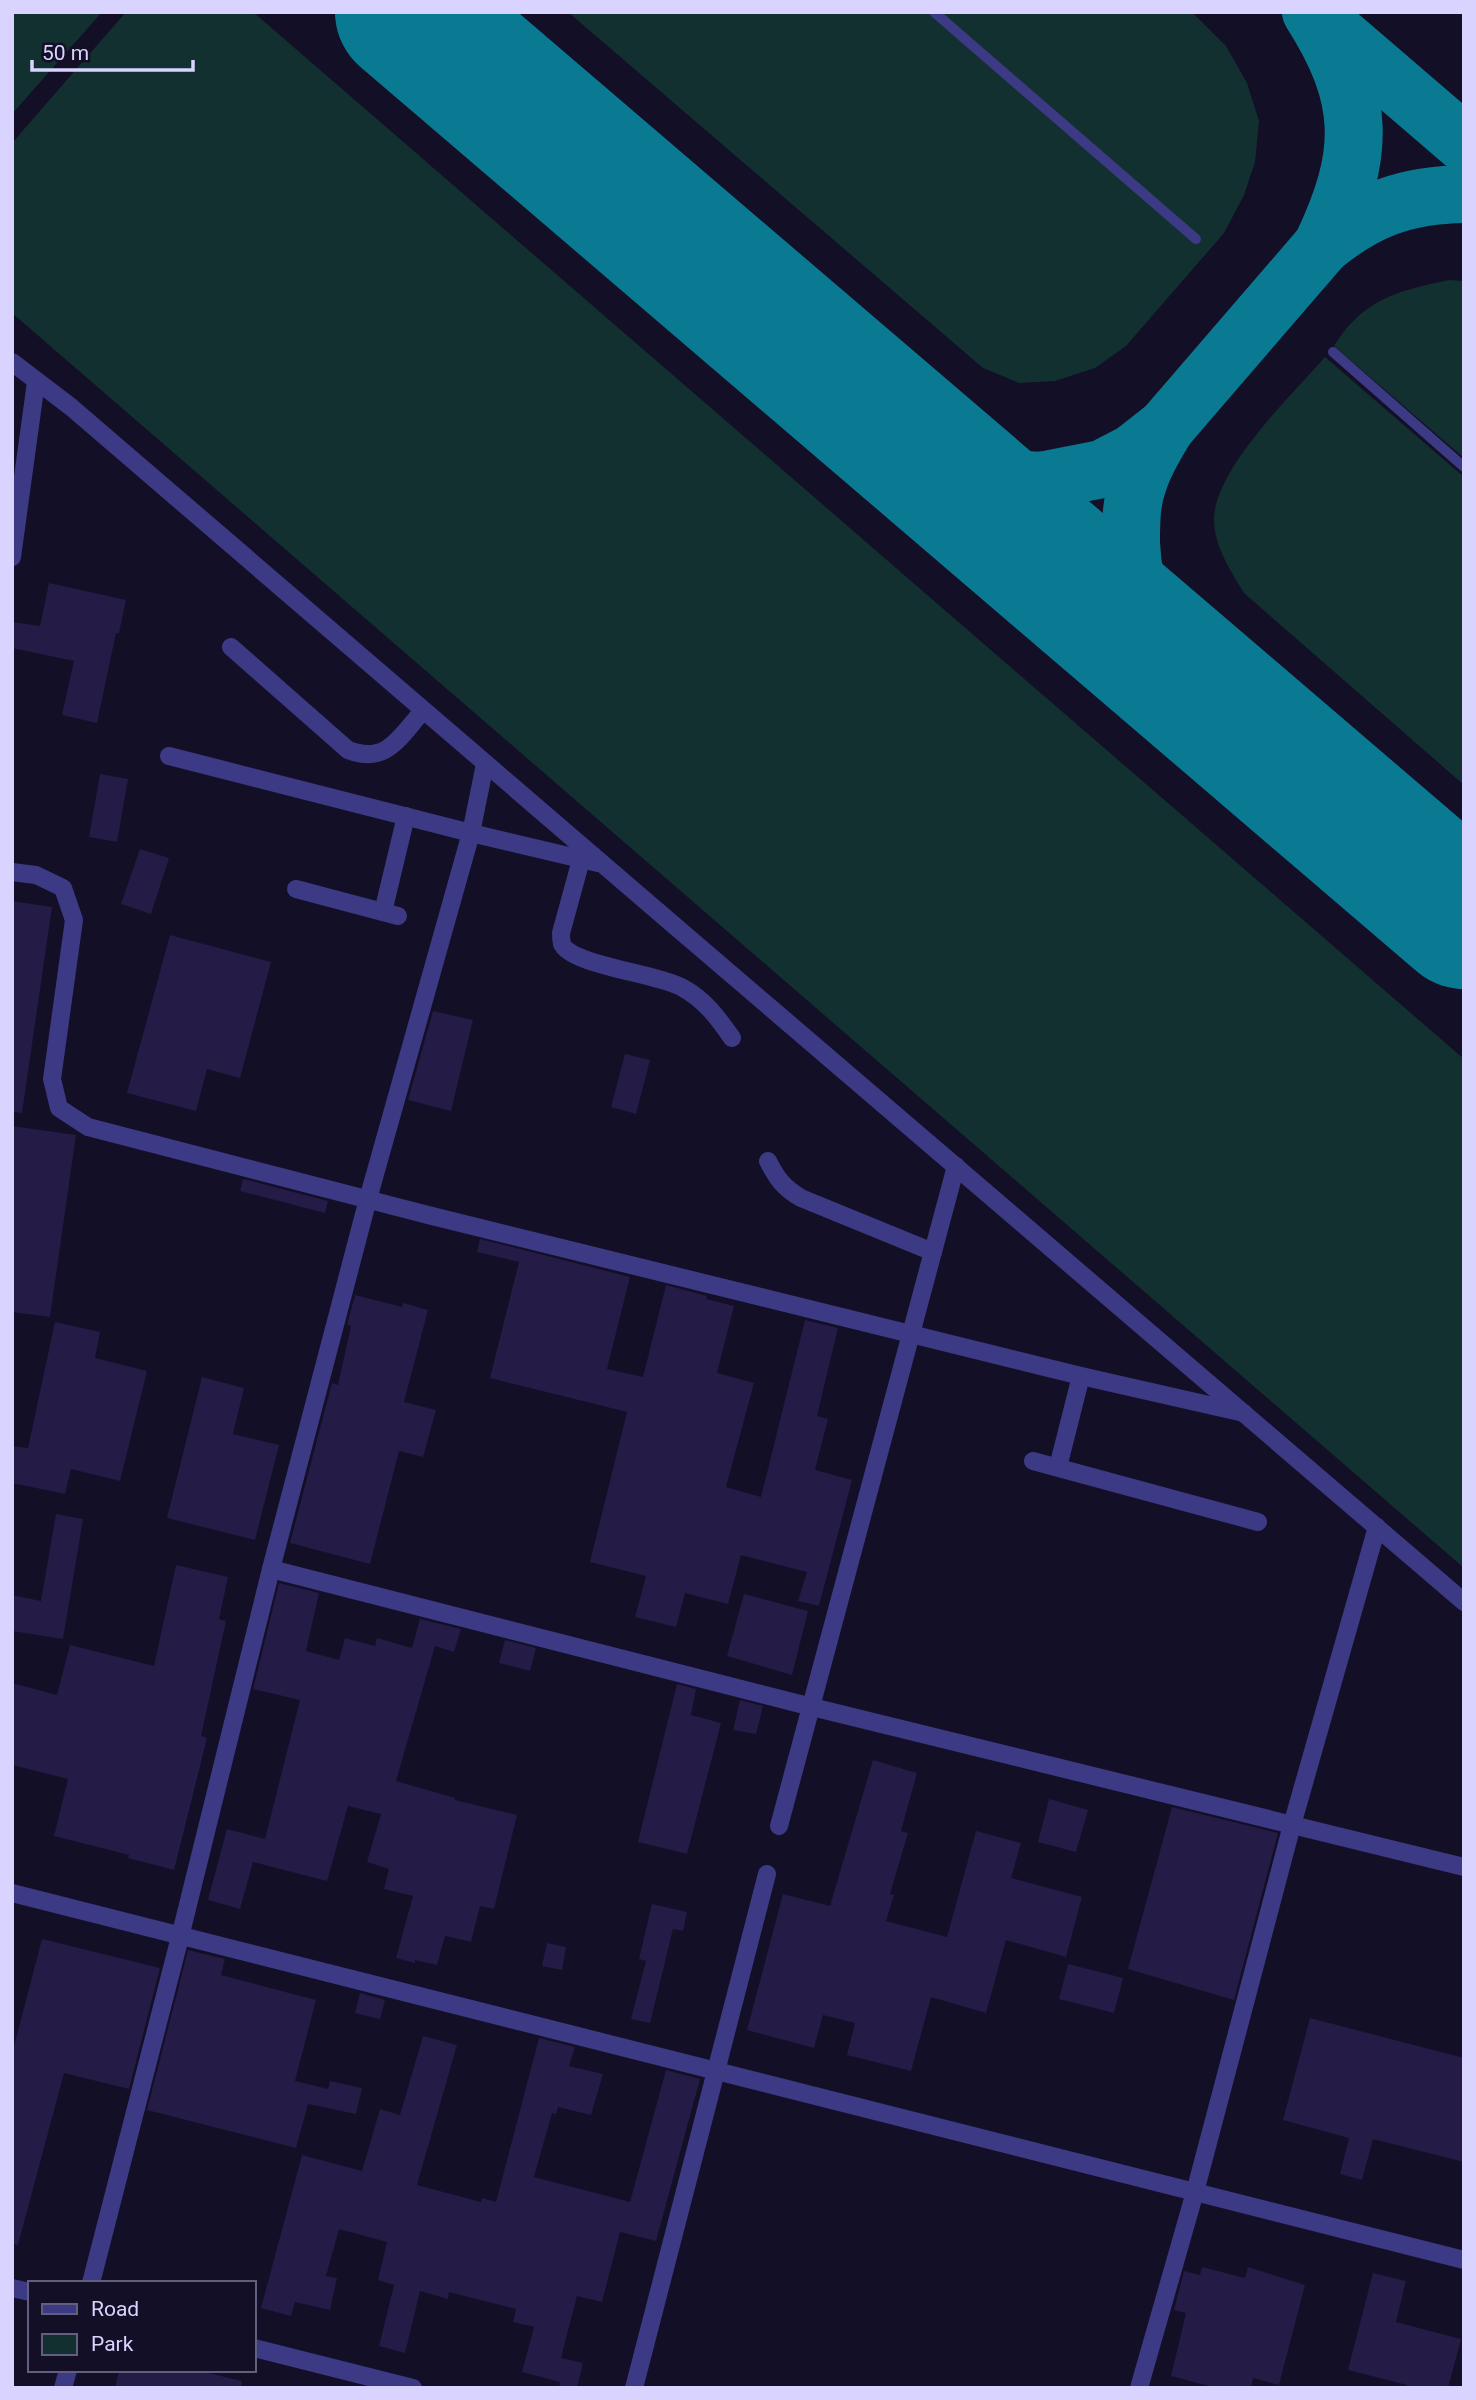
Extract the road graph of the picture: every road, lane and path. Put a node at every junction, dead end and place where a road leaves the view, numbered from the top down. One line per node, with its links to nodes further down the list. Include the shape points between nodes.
1 (934, 12): 2 (lane)
2 (1196, 239)
3 (1333, 352): 6 (lane)
4 (12, 362): 5 (street)
5 (36, 382): 7 (street); 9 (street, via 72,407)
6 (1464, 467)
7 (12, 557)
8 (230, 647): 9 (street, via 359,755 383,753)
9 (423, 712): 11 (street)
10 (169, 756): 12 (street)
11 (485, 764): 13 (street); 14 (street)
12 (406, 816): 13 (street); 16 (street, via 391,914)
13 (471, 833): 14 (street); 20 (street)
14 (590, 861): 17 (street, via 561,933 562,944 584,960 682,987 701,999); 19 (street)
15 (12, 872): 20 (street, via 36,875 63,888 74,920 52,1079 59,1108 88,1127)
16 (296, 889)
17 (732, 1038)
18 (768, 1161): 21 (street, via 776,1179 801,1198)
19 (956, 1166): 21 (street); 24 (street)
20 (368, 1199): 22 (street); 29 (street)
21 (933, 1252): 22 (street)
22 (911, 1333): 23 (street); 31 (street)
23 (1081, 1376): 24 (street); 26 (street)
24 (1244, 1413): 28 (street)
25 (1033, 1461): 26 (street)
26 (1058, 1467): 27 (street)
27 (1258, 1522)
28 (1377, 1527): 30 (street); 32 (street)
29 (271, 1569): 31 (street); 37 (street)
30 (1464, 1601)
31 (812, 1707): 32 (street); 33 (street)
32 (1293, 1825): 34 (street); 39 (street)
33 (779, 1826)
34 (1464, 1867)
35 (767, 1874): 38 (street)
36 (12, 1893): 37 (street)
37 (180, 1937): 38 (street); 41 (street)
38 (717, 2072): 39 (street); 44 (street)
39 (1195, 2192): 40 (street); 45 (street)
40 (1464, 2260)
41 (92, 2281)
42 (256, 2349): 43 (street)
43 (413, 2388)
44 (634, 2388)
45 (1139, 2388)

